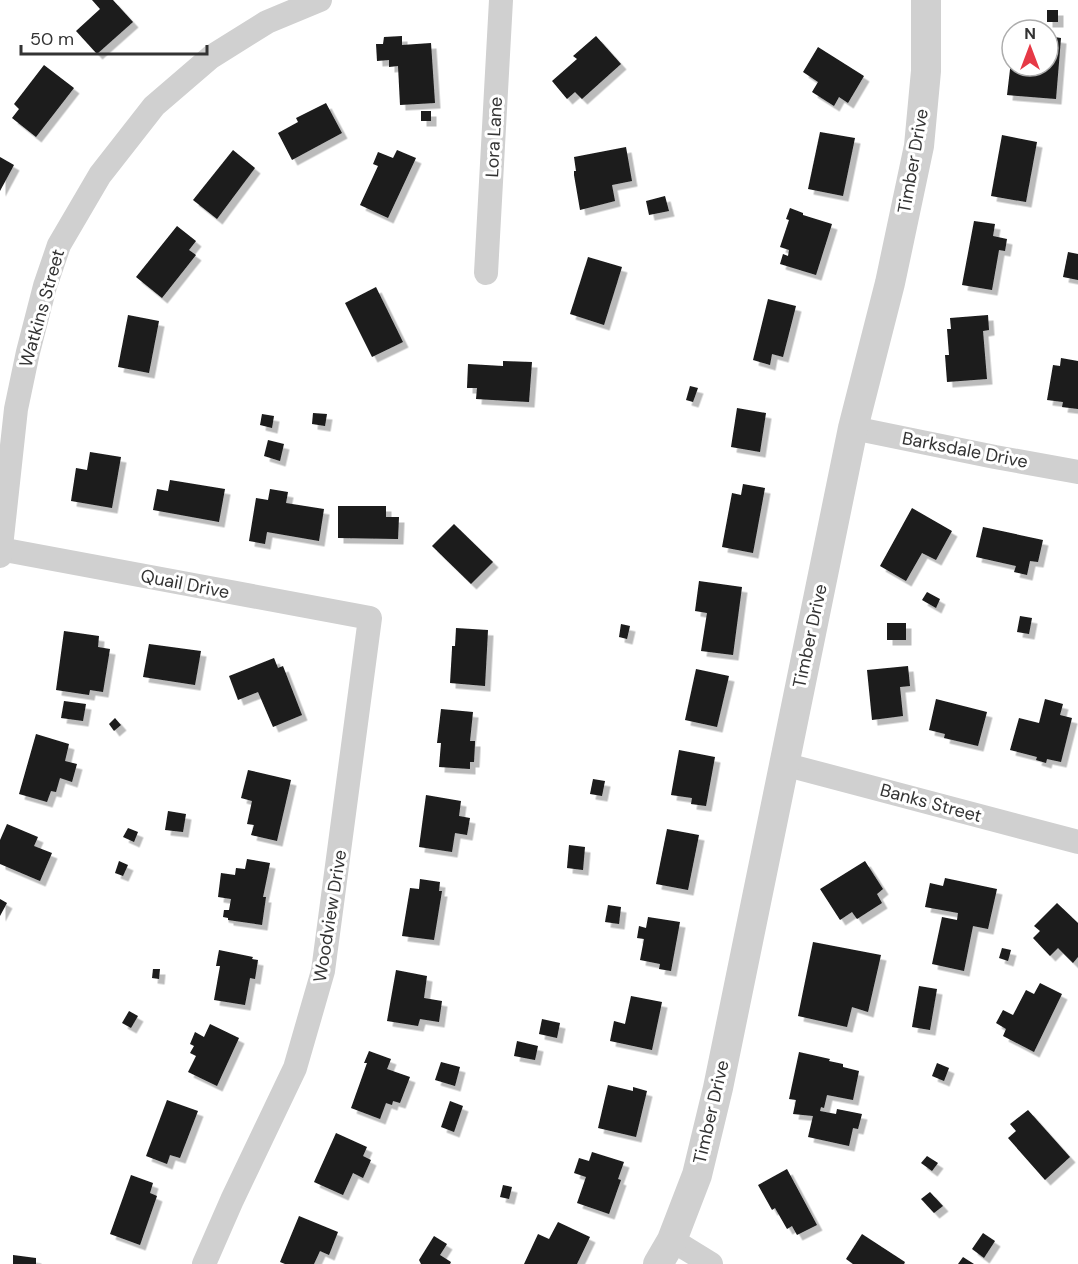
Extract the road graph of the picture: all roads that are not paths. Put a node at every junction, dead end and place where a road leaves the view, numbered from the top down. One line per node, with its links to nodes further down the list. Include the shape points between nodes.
1 (320, 0): 7 (street, Watkins Street, via 267,22 212,57 154,106 94,185 59,245 45,286 16,409)
2 (501, 0): 4 (street, Lora Lane)
3 (926, 0): 5 (street, Timber Drive, via 927,71 919,146)
4 (486, 273)
5 (853, 428): 6 (street, Barksdale Drive); 9 (street, Timber Drive)
6 (1078, 472)
7 (0, 552): 8 (street, Quail Drive)
8 (370, 618): 12 (street, Woodview Drive, via 323,971 296,1068)
9 (783, 764): 10 (street, Banks Street); 11 (street, Timber Drive, via 718,1089 697,1175)
10 (1078, 842)
11 (665, 1252): 13 (street)
12 (204, 1264)
13 (711, 1264)

